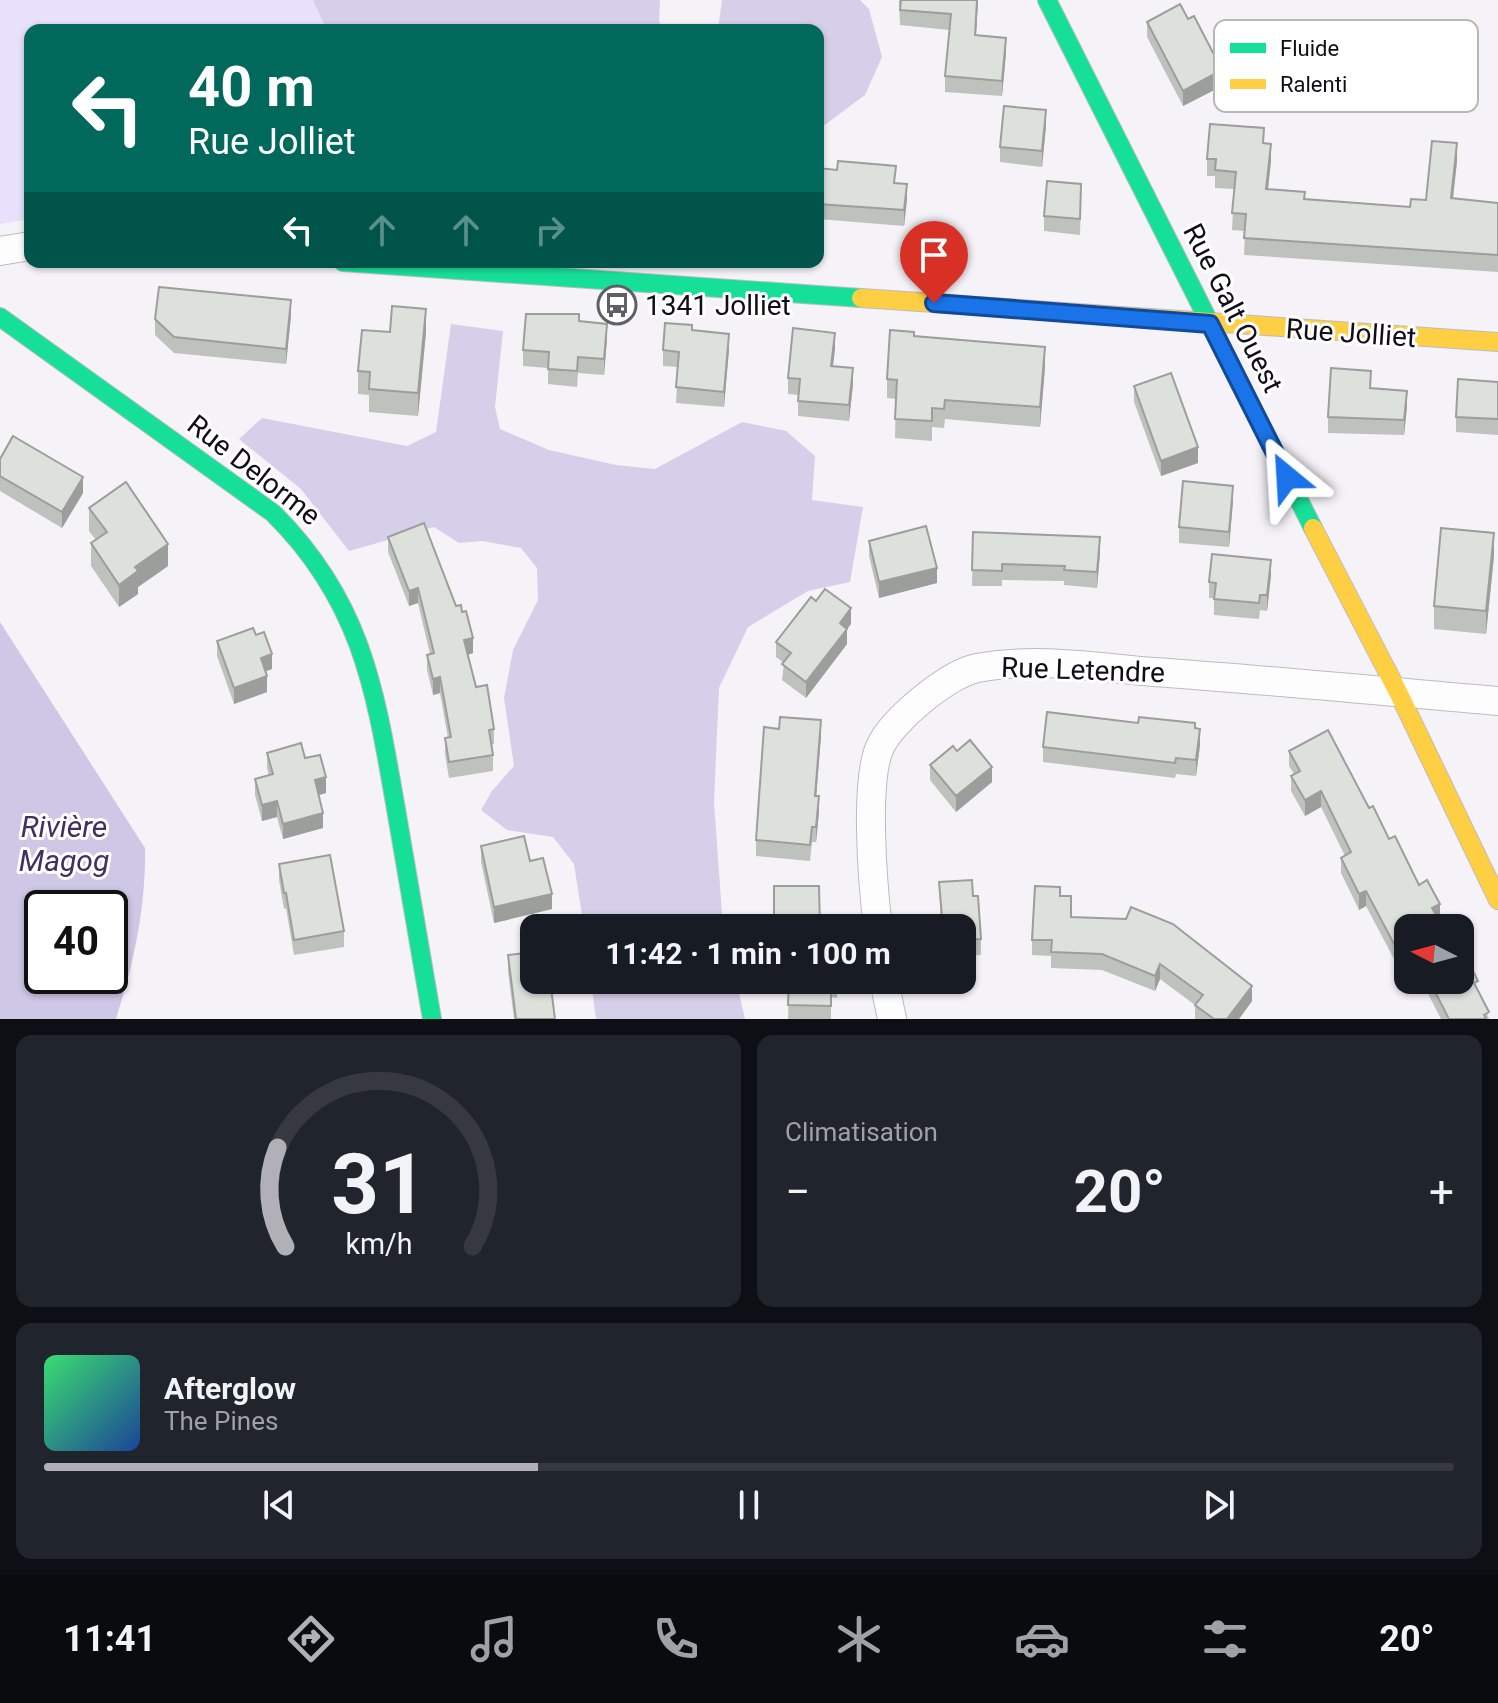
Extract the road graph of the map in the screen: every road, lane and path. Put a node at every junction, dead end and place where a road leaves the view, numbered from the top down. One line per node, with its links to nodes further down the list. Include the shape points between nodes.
1 (1047, 0): 6 (street, Rue Galt Ouest)
2 (24, 247): 3 (street)
3 (0, 251)
4 (450, 268): 6 (street, Rue Jolliet)
5 (0, 317): 13 (street, Rue Delorme, via 273,513 299,536 332,582 377,701)
6 (1210, 324): 7 (street, Rue Jolliet); 8 (street, Rue Galt Ouest)
7 (1498, 342)
8 (1398, 692): 9 (street, Rue Letendre); 10 (street, Rue Galt Ouest); 11 (street, Rue Letendre, via 1038,663 974,668 929,694 880,746 873,771 872,827)
9 (1498, 701)
10 (1498, 900)
11 (877, 914)
12 (887, 994): 14 (street)
13 (432, 1019)
14 (892, 1019)

